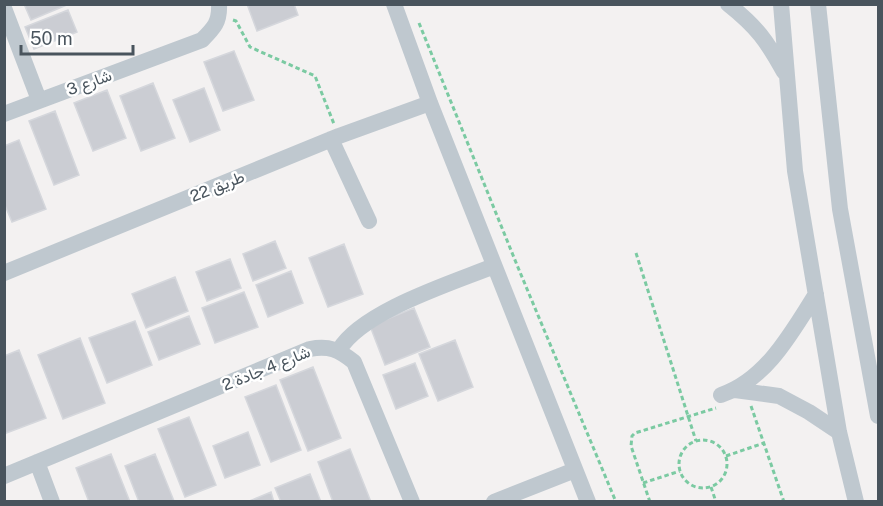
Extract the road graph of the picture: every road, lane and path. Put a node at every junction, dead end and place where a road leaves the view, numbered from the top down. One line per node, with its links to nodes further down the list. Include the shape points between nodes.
1 (394, 4): 10 (street)
2 (728, 4): 8 (street, via 768,42)
3 (781, 4): 8 (street)
4 (818, 4): 21 (street, via 840,209)
5 (4, 8): 9 (street)
6 (219, 10): 9 (street, شارع 3, via 216,27 202,40); 12 (path, via 236,21 250,47 315,76)
7 (416, 15): 37 (path)
8 (787, 78): 17 (street, via 795,171)
9 (39, 100): 11 (street, شارع 3)
10 (430, 103): 12 (street, طريق 22); 15 (street)
11 (4, 114)
12 (335, 138): 13 (street); 16 (street, طريق 22)
13 (369, 221)
14 (636, 254): 22 (path)
15 (494, 266): 18 (street, via 397,306 359,327); 28 (street)
16 (4, 273)
17 (816, 294): 19 (street, via 772,358); 23 (street)
18 (339, 350): 27 (street, شارع 4 جادة 2, via 323,346 310,349); 34 (street, via 354,362)
19 (727, 397): 22 (path); 23 (street, via 779,396)
20 (749, 403): 25 (path)
21 (879, 416)
22 (688, 417): 24 (path); 31 (path, via 632,436 631,446)
23 (839, 432): 41 (street)
24 (696, 441): 26 (path, via 718,444); 29 (path, via 683,450)
25 (764, 444): 26 (path); 40 (path)
26 (726, 456): 32 (path, via 727,471)
27 (37, 462): 30 (street, شارع 4 جادة 2); 33 (street)
28 (575, 470): 35 (street); 36 (street)
29 (680, 471): 31 (path); 32 (path, via 689,483)
30 (4, 476)
31 (643, 483): 38 (path)
32 (711, 487): 39 (path)
33 (52, 501)
34 (412, 501)
35 (494, 501)
36 (588, 501)
37 (616, 501)
38 (650, 501)
39 (716, 501)
40 (783, 501)
41 (856, 501)

